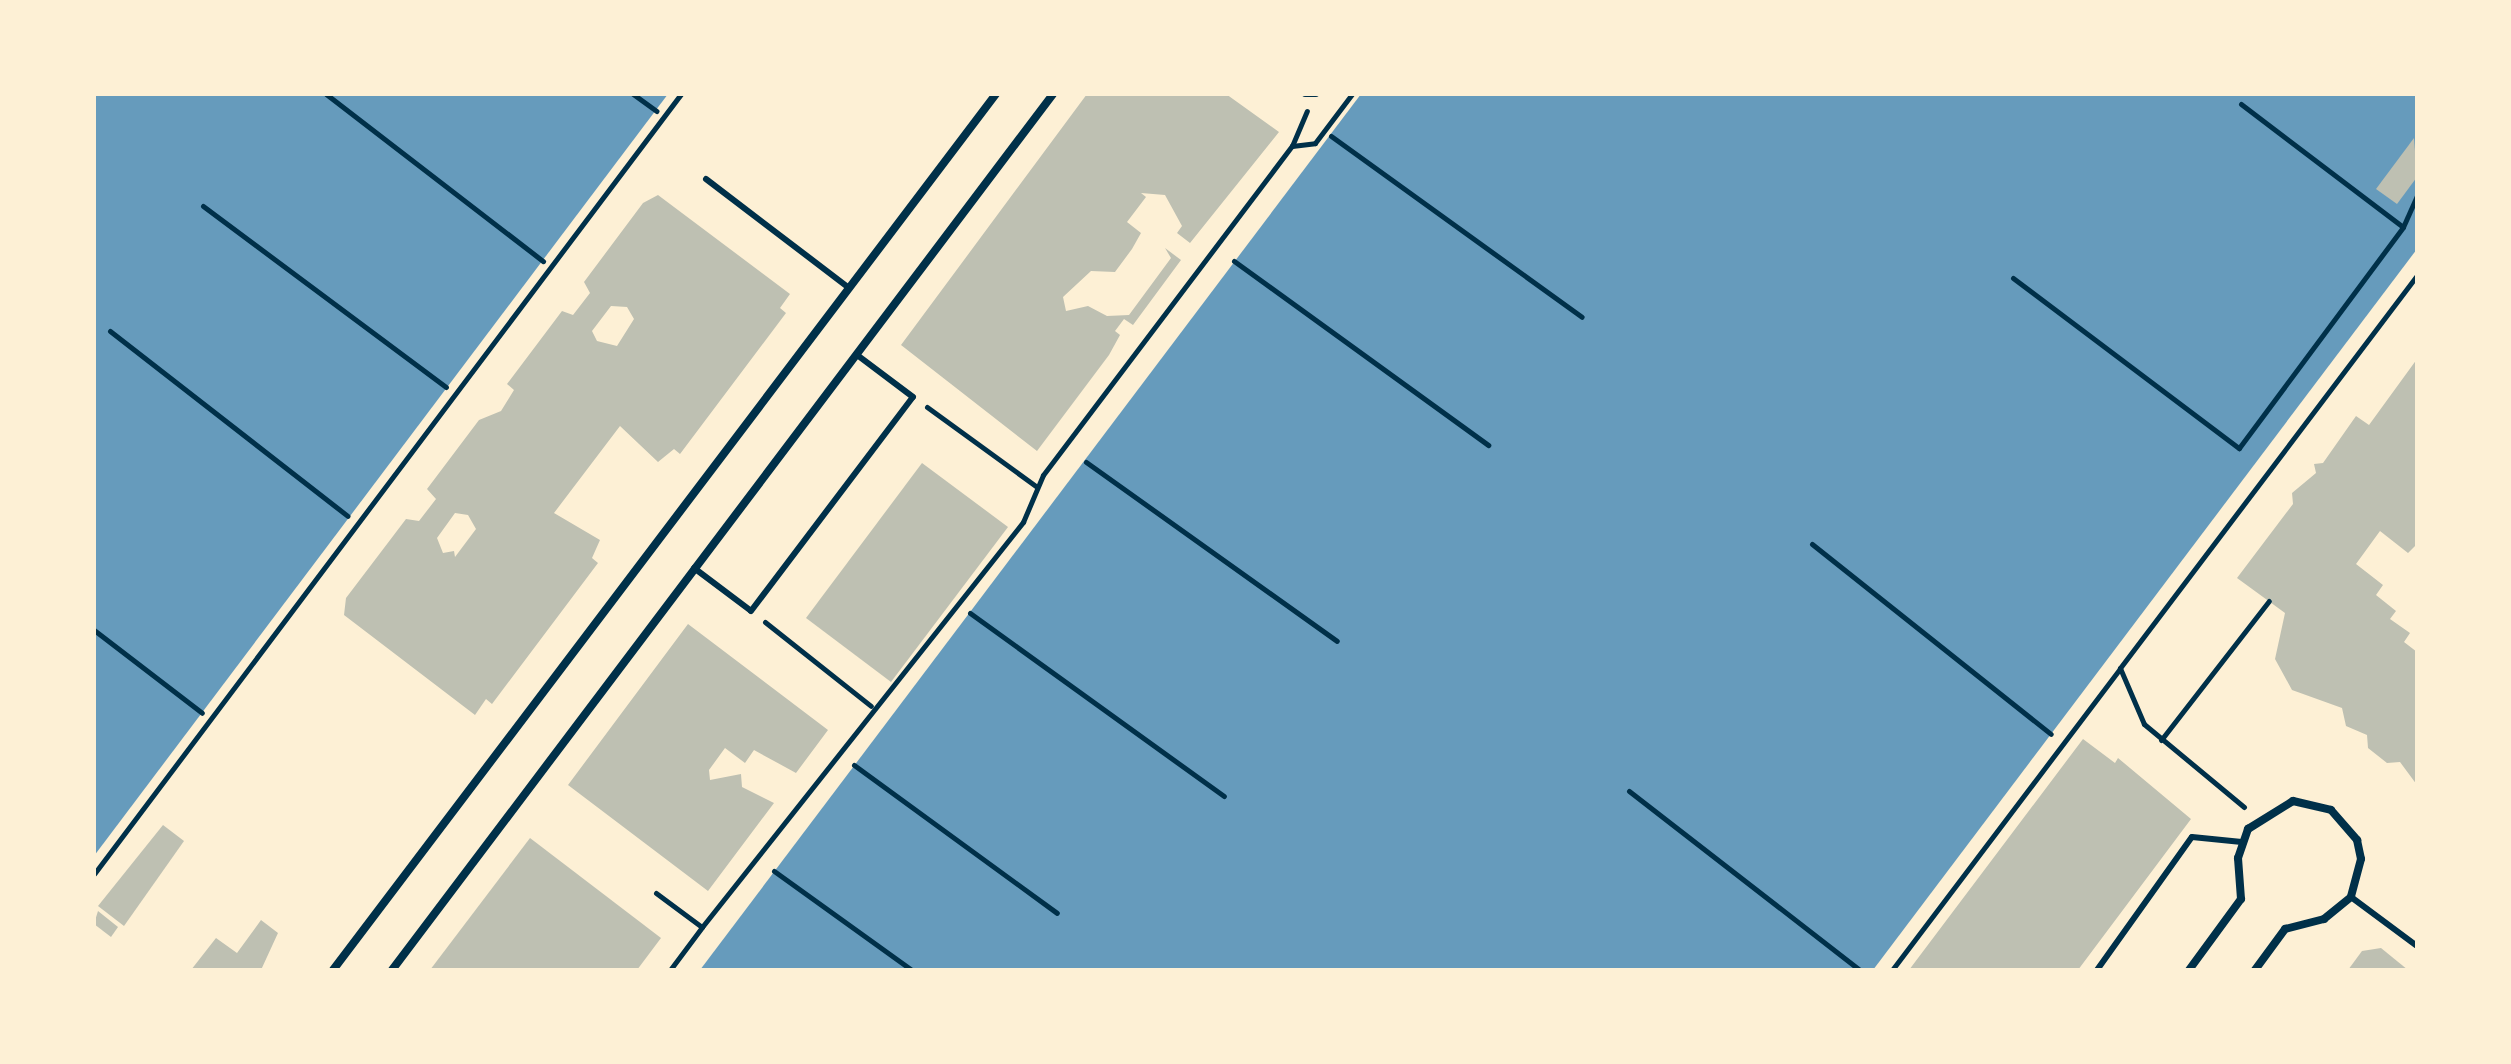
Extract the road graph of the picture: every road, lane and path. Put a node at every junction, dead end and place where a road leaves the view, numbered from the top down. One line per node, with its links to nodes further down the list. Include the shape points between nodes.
1 (326, 94): 17 (path)
2 (633, 94): 10 (path)
3 (681, 94): 49 (path)
4 (996, 94): 21 (street)
5 (1053, 94): 24 (street)
6 (1305, 94): 8 (lane)
7 (1352, 94): 12 (path, via 1315,143)
8 (1314, 97): 12 (path)
9 (2241, 104): 16 (path)
10 (656, 111)
11 (1331, 136): 22 (path)
12 (1292, 146): 29 (path)
13 (706, 179): 21 (lane)
14 (2417, 196): 16 (path)
15 (203, 206): 25 (path)
16 (2403, 227): 20 (path, via 2239,448)
17 (543, 261)
18 (1234, 261): 27 (path)
19 (2417, 275): 38 (path)
20 (2013, 278)
21 (849, 288): 55 (street)
22 (1582, 317)
23 (110, 331): 30 (path)
24 (856, 354): 26 (lane); 32 (street)
25 (446, 387)
26 (913, 397): 29 (path); 34 (lane)
27 (1488, 445)
28 (1086, 462): 37 (path)
29 (1037, 487): 39 (path, via 1023,522 895,688)
30 (348, 516)
31 (1812, 544): 41 (path)
32 (694, 568): 34 (lane); 56 (street)
33 (2269, 601): 42 (path)
34 (751, 611): 39 (path)
35 (970, 613): 45 (path)
36 (94, 630): 40 (path)
37 (1337, 641)
38 (2120, 668): 42 (path, via 2144,724); 60 (path)
39 (871, 706): 53 (path)
40 (202, 713)
41 (2051, 734)
42 (2161, 740): 46 (path)
43 (854, 765): 52 (path)
44 (1629, 791): 59 (path)
45 (1224, 796)
46 (2258, 818): 47 (street); 51 (street, via 2293,801 2313,802 2346,822 2361,859)
47 (2242, 842): 61 (lane, via 2192,837); 62 (street, via 2241,899)
48 (774, 871): 58 (path)
49 (94, 874)
50 (656, 893): 53 (path)
51 (2351, 897): 54 (lane); 63 (street, via 2324,919 2285,929)
52 (1057, 913)
53 (702, 927): 57 (path)
54 (2417, 946)
55 (333, 970)
56 (392, 970)
57 (670, 970)
58 (912, 970)
59 (1860, 970)
60 (1892, 970)
61 (2097, 970)
62 (2189, 970)
63 (2255, 970)

